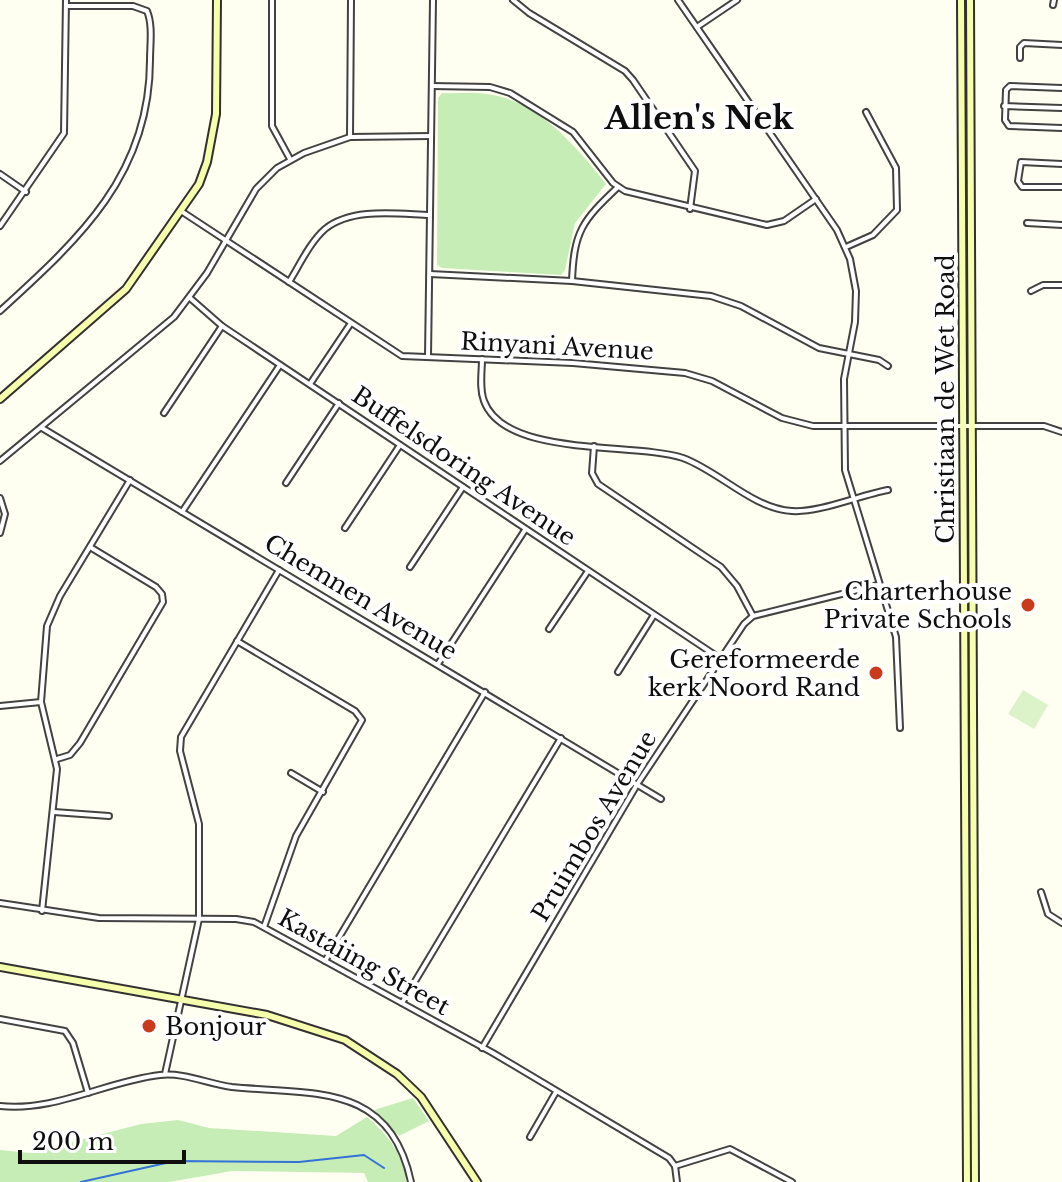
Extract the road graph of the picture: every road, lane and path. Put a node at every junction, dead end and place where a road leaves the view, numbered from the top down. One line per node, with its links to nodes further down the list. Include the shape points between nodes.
1 (217, 0): 30 (main road, via 213,132 203,174)
2 (272, 0): 22 (street, via 272,126)
3 (351, 0): 21 (street)
4 (433, 0): 14 (street)
5 (513, 0): 29 (street, via 633,80 695,171)
6 (678, 0): 11 (street)
7 (737, 0): 11 (street)
8 (961, 0): 58 (main road, Christiaan de Wet Road)
9 (970, 0): 56 (main road, Christiaan de Wet Road)
10 (66, 3): 27 (street, via 65,128); 43 (street, via 147,11 150,72 138,144 80,235)
11 (697, 27): 28 (street)
12 (1062, 45): 13 (street, via 1024,43)
13 (1020, 58)
14 (432, 86): 20 (street); 25 (street, via 490,87 515,96 573,132)
15 (1062, 88): 16 (street, via 1010,86)
16 (1004, 106): 17 (street); 19 (street, via 1009,126)
17 (1062, 108)
18 (866, 112): 36 (street, via 896,168 897,210 873,235)
19 (1062, 128)
20 (431, 136): 21 (street); 31 (street)
21 (350, 137): 22 (street)
22 (290, 159): 35 (street, via 256,189)
23 (1062, 164): 26 (street, via 1021,162 1018,181 1022,187)
24 (0, 174): 27 (street)
25 (618, 187): 29 (street); 38 (street, via 580,226)
26 (1062, 187)
27 (26, 192): 34 (street)
28 (816, 199): 29 (street, via 784,221 767,225); 36 (street)
29 (690, 209)
30 (181, 211): 35 (street, Rinyani Avenue); 52 (main road, via 126,289)
31 (430, 215): 37 (street); 39 (street, via 367,215 333,225 319,235)
32 (1027, 223): 33 (street)
33 (1062, 225)
34 (0, 226)
35 (226, 240): 39 (street, Rinyani Avenue); 42 (street)
36 (846, 247): 46 (street, via 856,291)
37 (430, 274): 38 (street); 47 (street)
38 (572, 281): 46 (street, via 711,296 741,306 819,348)
39 (289, 282): 44 (street, Rinyani Avenue)
40 (1062, 285): 41 (street)
41 (1031, 291)
42 (190, 298): 45 (street, Buffelsdoring Avenue); 57 (street, via 170,321)
43 (0, 311)
44 (351, 323): 47 (street, Rinyani Avenue, via 402,356); 51 (street)
45 (222, 326): 49 (street, Buffelsdoring Avenue); 54 (street)
46 (847, 355): 50 (street); 55 (street)
47 (428, 357): 48 (street, Rinyani Avenue)
48 (482, 359): 55 (street, Rinyani Avenue, via 685,373 791,421); 61 (street, via 482,396 498,419 536,439)
49 (280, 365): 51 (street, Buffelsdoring Avenue); 69 (street)
50 (888, 366)
51 (310, 384): 53 (street, Buffelsdoring Avenue)
52 (0, 399)
53 (339, 403): 60 (street, Buffelsdoring Avenue); 64 (street)
54 (164, 413)
55 (843, 425): 58 (street, Rinyani Avenue); 67 (street)
56 (973, 427): 58 (street, Rinyani Avenue); 59 (street, Rinyani Avenue, via 1044,426); 120 (main road, Christiaan de Wet Road)
57 (42, 428): 62 (street); 63 (street, Chemnen Avenue)
58 (962, 428): 119 (main road, Christiaan de Wet Road)
59 (1062, 432)
60 (400, 445): 65 (street, Buffelsdoring Avenue); 70 (street)
61 (594, 446): 67 (street, via 681,458 784,510 807,510); 79 (street, via 592,473 598,484 721,567)
62 (0, 461)
63 (130, 480): 69 (street, Chemnen Avenue); 73 (street)
64 (286, 483)
65 (463, 487): 71 (street, Buffelsdoring Avenue); 74 (street)
66 (888, 490): 67 (street)
67 (852, 497): 77 (street)
68 (0, 498): 72 (street, via 5,514)
69 (182, 512): 75 (street, Chemnen Avenue)
70 (345, 528)
71 (525, 530): 76 (street, Buffelsdoring Avenue); 83 (street)
72 (0, 533)
73 (90, 547): 86 (street, via 49,619); 90 (street, via 156,587 163,602 80,743 70,755)
74 (410, 567)
75 (279, 569): 81 (street); 83 (street, Chemnen Avenue)
76 (588, 571): 78 (street, Buffelsdoring Avenue); 80 (street)
77 (878, 585): 79 (street); 88 (street, via 897,641)
78 (654, 615): 82 (street, Buffelsdoring Avenue); 84 (street)
79 (753, 616): 82 (street, Pruimbos Avenue)
80 (549, 629)
81 (237, 641): 93 (street, via 361,716 361,727); 100 (street, via 180,743 199,824)
82 (721, 659): 92 (street, Pruimbos Avenue)
83 (438, 664): 85 (street, Chemnen Avenue)
84 (618, 672)
85 (485, 692): 89 (street, Chemnen Avenue); 103 (street)
86 (41, 702): 87 (street); 90 (street)
87 (0, 706)
88 (900, 728)
89 (561, 738): 92 (street, Chemnen Avenue); 106 (street)
90 (57, 759): 95 (street)
91 (291, 773): 93 (street)
92 (638, 783): 94 (street, Chemnen Avenue); 108 (street, Pruimbos Avenue)
93 (323, 792): 102 (street, via 291,848)
94 (661, 799)
95 (54, 812): 96 (street); 99 (street)
96 (109, 816)
97 (1041, 892): 101 (street, via 1048,914)
98 (0, 903): 99 (street, Kastaiing Street)
99 (42, 911): 100 (street, Kastaiing Street, via 99,918)
100 (199, 919): 102 (street, Kastaiing Street, via 243,919); 105 (street)
101 (1062, 923)
102 (264, 927): 103 (street, Kastaiing Street)
103 (325, 961): 106 (street, Kastaiing Street)
104 (0, 967): 105 (main road)
105 (182, 1000): 109 (street); 116 (main road, via 284,1019 357,1047 421,1097)
106 (402, 1004): 108 (street, Kastaiing Street)
107 (0, 1019): 111 (street, via 65,1031)
108 (482, 1048): 110 (street, Kastaiing Street)
109 (165, 1074): 111 (street); 115 (street, via 236,1087 308,1090 371,1113 397,1141)
110 (556, 1092): 113 (street); 114 (street, Kastaiing Street)
111 (88, 1093): 112 (street, via 22,1108)
112 (0, 1106)
113 (530, 1137)
114 (675, 1166): 117 (street); 118 (street, via 730,1149)
115 (411, 1182)
116 (477, 1182)
117 (677, 1182)
118 (792, 1182)
119 (967, 1182)
120 (975, 1182)

